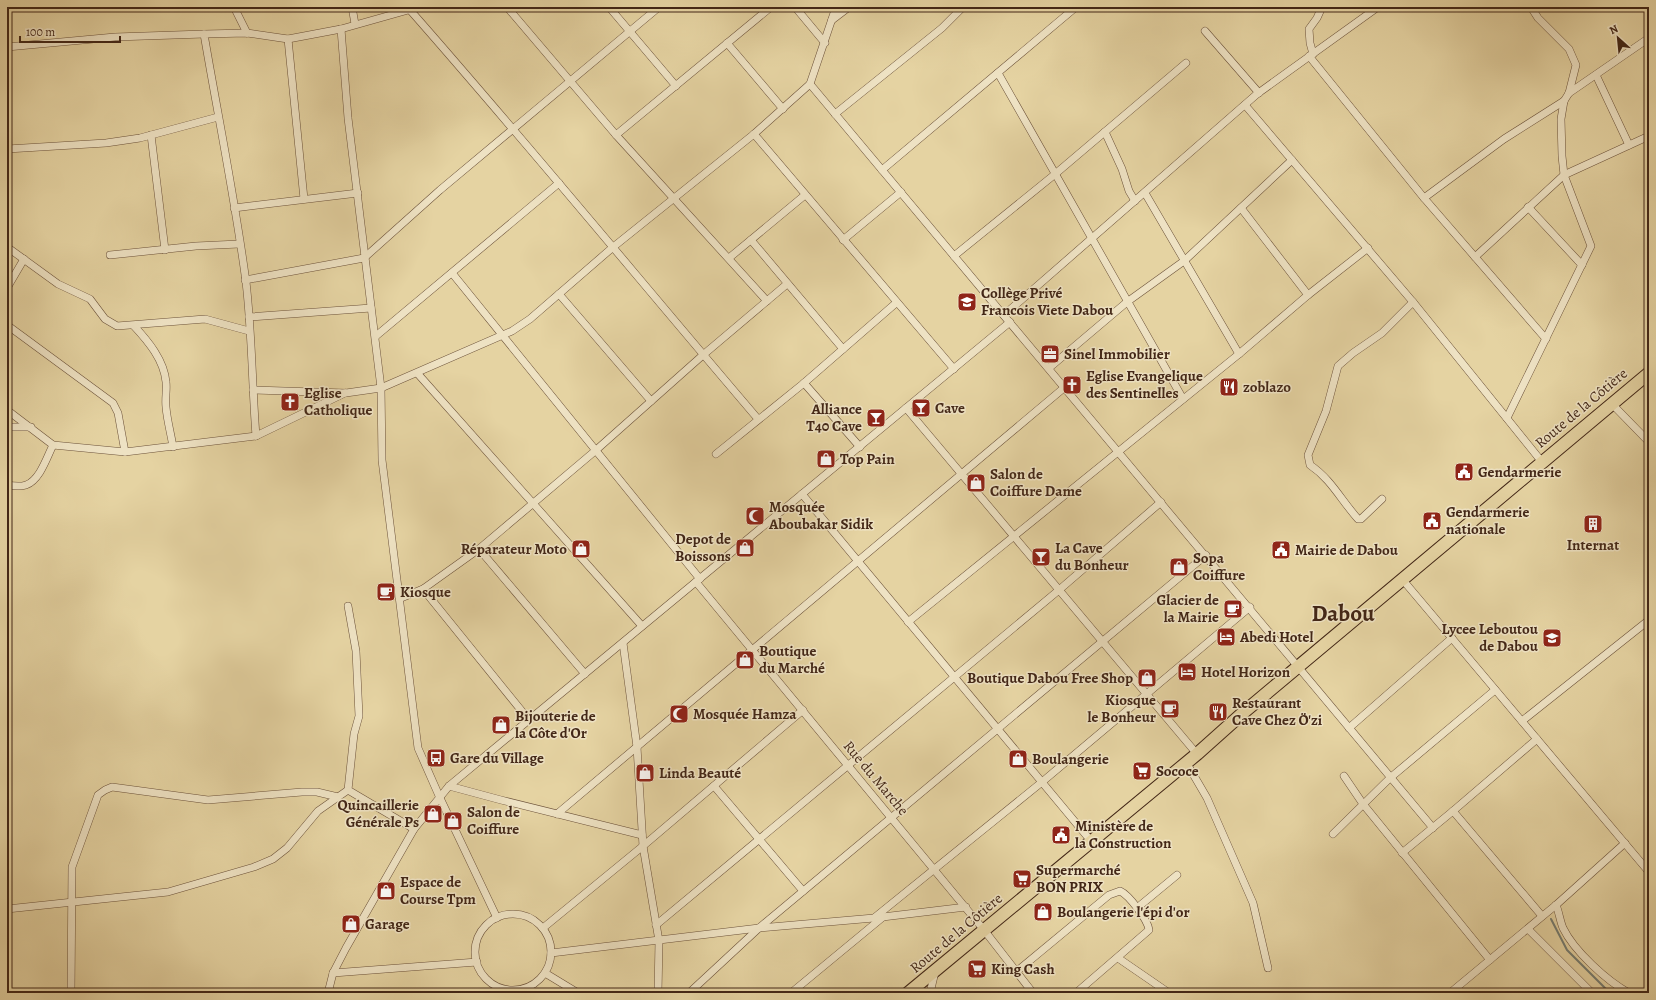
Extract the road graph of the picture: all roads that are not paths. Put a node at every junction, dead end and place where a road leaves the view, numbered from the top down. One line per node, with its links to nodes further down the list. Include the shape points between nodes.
1 (234, 7): 22 (street)
2 (352, 7): 18 (street)
3 (418, 7): 16 (street)
4 (507, 7): 33 (street)
5 (609, 7): 21 (street)
6 (659, 7): 21 (street)
7 (771, 7): 26 (street)
8 (795, 7): 27 (street)
9 (836, 7): 17 (street)
10 (849, 7): 17 (street)
11 (963, 7): 41 (street, via 942,28)
12 (1076, 7): 31 (street)
13 (1322, 7): 29 (street, via 1318,18 1309,29)
14 (1378, 7): 29 (street)
15 (1531, 7): 37 (street, via 1573,55 1576,65)
16 (410, 10): 18 (street); 43 (street)
17 (832, 20): 27 (street)
18 (355, 24): 19 (street)
19 (341, 29): 25 (street); 57 (street, via 348,118)
20 (1205, 31): 36 (street)
21 (630, 32): 33 (street); 35 (street)
22 (248, 33): 23 (street); 25 (street)
23 (204, 34): 28 (street, via 115,37); 42 (street)
24 (1649, 38): 32 (street)
25 (288, 39): 62 (street)
26 (727, 43): 35 (street); 40 (street)
27 (825, 43): 34 (street)
28 (7, 47)
29 (1311, 55): 36 (street); 61 (street)
30 (1186, 63): 44 (street)
31 (998, 73): 52 (street); 54 (street)
32 (1596, 75): 37 (street); 49 (street)
33 (569, 82): 43 (street); 47 (street)
34 (810, 84): 40 (street); 41 (street)
35 (676, 86): 47 (street)
36 (1259, 93): 39 (street)
37 (1569, 93): 38 (street)
38 (1564, 101): 53 (street, via 1561,119); 61 (street, via 1504,139)
39 (1245, 106): 51 (street); 58 (street)
40 (783, 109): 45 (street)
41 (835, 114): 52 (street)
42 (218, 117): 46 (street); 65 (street)
43 (514, 129): 55 (street); 78 (street, via 440,190)
44 (1105, 132): 54 (street); 63 (street)
45 (754, 134): 59 (street); 60 (street)
46 (151, 135): 50 (street, via 106,143); 74 (street)
47 (616, 135): 60 (street)
48 (1649, 136): 49 (street)
49 (1629, 145): 53 (street)
50 (7, 149)
51 (1292, 160): 66 (street); 73 (street)
52 (882, 170): 56 (street)
53 (1564, 174): 64 (street); 82 (street, via 1591,246)
54 (1054, 175): 69 (street); 76 (street)
55 (559, 184): 72 (street); 83 (street)
56 (900, 192): 68 (street); 76 (street)
57 (358, 193): 62 (street); 78 (street)
58 (1145, 193): 63 (street); 81 (street)
59 (805, 195): 67 (street); 68 (street)
60 (675, 198): 72 (street); 79 (street)
61 (1424, 198): 77 (street)
62 (304, 199): 65 (street)
63 (1135, 201): 69 (street)
64 (1528, 207): 77 (street); 82 (street)
65 (234, 208): 70 (street)
66 (1241, 208): 81 (street); 88 (street)
67 (751, 240): 79 (street); 85 (street)
68 (843, 240): 92 (street)
69 (1091, 240): 90 (street); 94 (street)
70 (239, 244): 74 (street); 84 (street)
71 (7, 247): 80 (street)
72 (612, 248): 87 (street); 105 (street)
73 (1368, 248): 88 (street); 91 (street)
74 (165, 250): 75 (street)
75 (110, 255)
76 (954, 256): 94 (street)
77 (1475, 256): 102 (street)
78 (364, 258): 84 (street); 93 (street)
79 (729, 258): 89 (street)
80 (24, 259): 86 (street); 98 (street, via 58,284 90,299 110,324)
81 (1184, 261): 90 (street); 104 (street)
82 (1582, 265): 102 (street)
83 (452, 273): 100 (street); 101 (street, Rue du Marche)
84 (245, 280): 95 (street)
85 (787, 284): 89 (street); 103 (street)
86 (7, 288)
87 (559, 294): 101 (street, via 530,319); 116 (street)
88 (1308, 294): 104 (street)
89 (767, 301): 105 (street)
90 (1127, 302): 106 (street); 115 (street)
91 (1413, 302): 120 (street); 137 (street, via 1382,333 1338,366 1326,411 1308,455 1310,465 1336,488 1358,519)
92 (896, 303): 103 (street); 107 (street)
93 (371, 308): 95 (street); 100 (street)
94 (1004, 315): 96 (street)
95 (249, 317): 99 (street)
96 (1010, 322): 106 (street); 107 (street)
97 (7, 325): 131 (street, via 114,402)
98 (134, 326): 99 (street, via 205,319); 127 (street, via 159,358 164,371 166,407)
99 (249, 331): 113 (street)
100 (376, 336): 112 (street)
101 (502, 336): 109 (street); 129 (street, Rue du Marche)
102 (1546, 339): 120 (street)
103 (843, 349): 110 (street)
104 (1239, 354): 115 (street)
105 (703, 355): 116 (street); 121 (street)
106 (1049, 368): 111 (street)
107 (954, 369): 118 (street)
108 (1649, 373): 117 (main road, Route de la Côtière)
109 (418, 374): 112 (street); 139 (street)
110 (804, 383): 121 (street); 128 (street)
111 (1065, 387): 130 (street); 134 (street)
112 (381, 388): 114 (street); 148 (street, via 382,460)
113 (253, 390): 114 (street); 124 (street)
114 (346, 393): 124 (street)
115 (1183, 399): 130 (street)
116 (651, 401): 129 (street)
117 (1612, 404): 125 (street); 133 (main road, Route de la Côtière)
118 (906, 408): 128 (street); 134 (street)
119 (7, 410): 123 (street)
120 (1508, 418): 133 (street)
121 (758, 419): 132 (street)
122 (7, 427): 123 (street)
123 (31, 428): 126 (street)
124 (256, 436): 127 (street)
125 (1649, 442)
126 (53, 445): 131 (street); 135 (street, via 31,482 20,486)
127 (173, 447): 131 (street)
128 (860, 447): 136 (street)
129 (595, 451): 139 (street); 145 (street, Rue du Marche)
130 (1118, 451): 138 (street); 140 (street)
131 (125, 452)
132 (716, 454)
133 (1542, 462): 144 (main road, Route de la Côtière)
134 (961, 475): 140 (street); 143 (street)
135 (7, 486)
136 (802, 494): 143 (street); 145 (street)
137 (1382, 499)
138 (1161, 502): 142 (street); 147 (street)
139 (534, 503): 141 (street); 153 (street)
140 (1013, 536): 147 (street); 152 (street)
141 (480, 549): 146 (street); 159 (street)
142 (1206, 555): 150 (street); 155 (street)
143 (858, 561): 152 (street); 157 (street)
144 (1402, 579): 154 (street); 158 (main road, Route de la Côtière)
145 (698, 580): 153 (street); 157 (street, Rue du Marche)
146 (423, 589): 148 (street); 164 (street)
147 (1059, 590): 155 (street); 160 (street)
148 (401, 598): 180 (street, via 418,748)
149 (348, 606): 178 (street, via 356,651 359,716 354,734)
150 (1250, 607): 158 (street); 162 (street)
151 (1649, 620): 165 (street)
152 (908, 622): 160 (street)
153 (642, 626): 156 (street)
154 (1452, 638): 161 (street); 166 (street)
155 (1102, 641): 162 (street); 167 (street)
156 (623, 642): 159 (street); 169 (street)
157 (753, 650): 163 (street, Rue du Marche); 169 (street)
158 (1299, 666): 166 (street); 170 (main road, Route de la Côtière)
159 (585, 674): 164 (street)
160 (954, 677): 167 (street); 172 (street)
161 (1495, 690): 165 (street); 174 (street)
162 (1146, 694): 170 (street); 175 (street)
163 (803, 710): 172 (street, Rue du Marche); 177 (street)
164 (529, 720): 176 (street)
165 (1522, 721): 168 (street)
166 (1349, 728): 174 (street)
167 (998, 729): 175 (street); 184 (street)
168 (1537, 739): 182 (street); 191 (street)
169 (637, 747): 183 (street); 188 (street)
170 (1197, 754): 171 (main road, Route de la Côtière)
171 (1186, 762): 190 (main road, Route de la Côtière); 217 (street, via 1207,798 1253,902)
172 (848, 765): 184 (street, Rue du Marche); 189 (street)
173 (1344, 776): 181 (street)
174 (1390, 778): 181 (street); 185 (street)
175 (1042, 782): 190 (street); 194 (street)
176 (449, 786): 180 (street); 183 (street)
177 (714, 786): 189 (street); 192 (street)
178 (348, 790): 179 (street); 186 (street)
179 (338, 797): 198 (street, via 318,811 287,848 273,859 254,867 168,892); 198 (street, via 318,792 302,792 208,800 112,787 98,796 73,862)
180 (440, 798): 186 (street); 205 (street)
181 (1363, 804): 187 (street); 193 (street)
182 (1453, 812): 185 (street); 203 (street)
183 (557, 814): 188 (street)
184 (892, 818): 194 (street, Rue du Marche); 197 (street)
185 (1433, 828): 193 (street)
186 (414, 829): 221 (street)
187 (1333, 834)
188 (642, 835): 192 (street)
189 (759, 839): 197 (street); 207 (street)
190 (1091, 841): 211 (main road, Route de la Côtière)
191 (1625, 843): 195 (street); 199 (street)
192 (643, 846): 207 (street); 208 (street)
193 (1402, 853): 215 (street)
194 (934, 869): 200 (street, Rue du Marche); 206 (street)
195 (1649, 872)
196 (1177, 875): 201 (street)
197 (803, 891): 209 (street)
198 (71, 904): 202 (street); 224 (street)
199 (1556, 905): 203 (street); 237 (street, via 1563,928 1579,952)
200 (966, 907): 204 (street); 211 (street, Rue du Marche)
201 (1137, 908): 214 (street, via 1146,921 1148,930); 220 (street, via 1124,893 1115,891)
202 (7, 909)
203 (1542, 916): 210 (street)
204 (882, 917): 206 (street); 229 (street)
205 (497, 918): 208 (street, via 509,914 522,915 534,920); 216 (street, via 486,925 479,936 475,949)
206 (874, 918): 209 (street)
207 (656, 925): 212 (street)
208 (543, 928): 213 (street, via 550,940)
209 (759, 928): 212 (street); 228 (street)
210 (1528, 929): 215 (street); 236 (street)
211 (984, 930): 218 (main road, Route de la Côtière); 220 (street, Rue du Marche)
212 (659, 941): 213 (street); 227 (street)
213 (551, 953): 219 (street, via 550,963)
214 (1118, 958): 233 (street); 234 (street)
215 (1490, 960): 235 (street)
216 (477, 962): 221 (street); 223 (street, via 488,980)
217 (1268, 968)
218 (936, 970): 230 (main road, Route de la Côtière); 231 (street)
219 (545, 972): 222 (street); 226 (street)
220 (1016, 972): 232 (street, Rue du Marche)
221 (333, 973): 225 (street)
222 (528, 990): 223 (street)
223 (507, 991)
224 (71, 993)
225 (328, 993)
226 (578, 993)
227 (658, 993)
228 (689, 993)
229 (791, 993)
230 (908, 993)
231 (931, 993)
232 (1033, 993)
233 (1076, 993)
234 (1169, 993)
235 (1450, 993)
236 (1592, 993)
237 (1629, 993)

